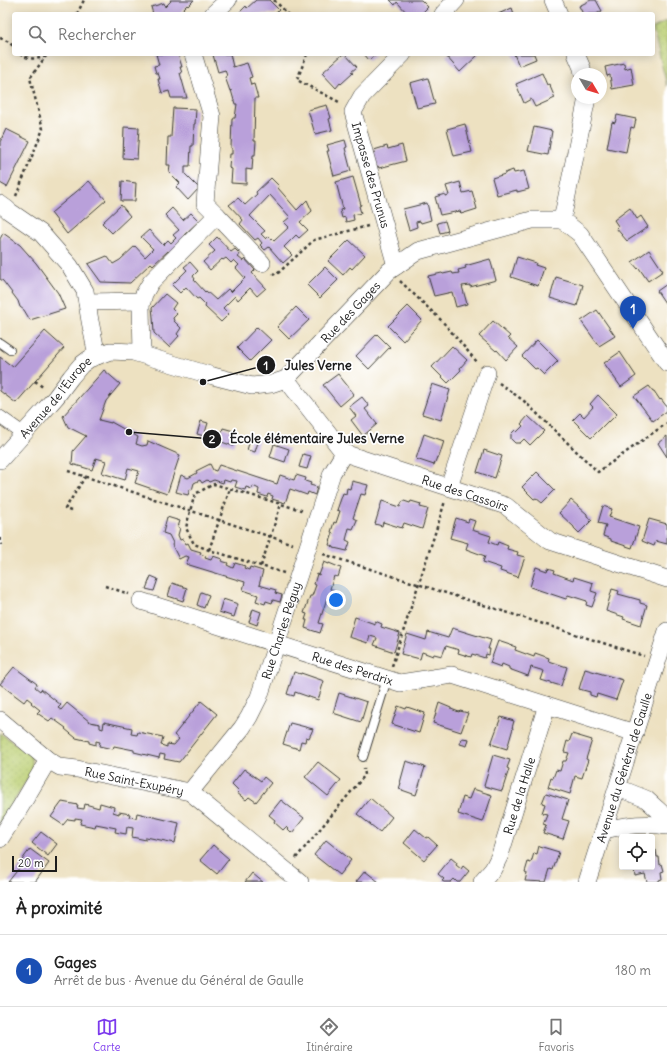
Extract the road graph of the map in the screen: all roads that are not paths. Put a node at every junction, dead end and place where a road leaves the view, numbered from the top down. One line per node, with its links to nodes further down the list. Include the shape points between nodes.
1 (228, 0): 4 (street)
2 (456, 0): 5 (street)
3 (553, 0): 6 (street)
4 (215, 12)
5 (445, 12)
6 (558, 12)
7 (194, 56): 13 (street, via 212,116 205,203)
8 (401, 56): 16 (street, Impasse des Prunus, via 362,96 353,112 384,222)
9 (577, 56): 10 (street)
10 (582, 68)
11 (586, 104): 14 (street)
12 (4, 208): 18 (street, via 41,233 70,266 85,291)
13 (217, 215): 15 (street); 17 (street, via 151,282)
14 (562, 220): 16 (street, Rue des Gages, via 532,220 418,251); 23 (street, via 580,234)
15 (262, 263)
16 (393, 268): 25 (street, Rue des Gages)
17 (142, 301): 18 (street); 21 (street)
18 (87, 302): 22 (street)
19 (0, 343): 20 (lane)
20 (10, 350)
21 (142, 354): 22 (street, via 110,351); 25 (street, via 252,386)
22 (97, 356): 27 (street, Avenue de l'Europe, via 81,365)
23 (667, 363)
24 (487, 373): 30 (street)
25 (286, 379): 28 (street)
26 (0, 417): 27 (street)
27 (24, 434): 29 (street, Avenue de l'Europe)
28 (344, 453): 30 (street, Rue des Cassoirs); 34 (street, Rue Charles Péguy, via 332,473)
29 (0, 460)
30 (449, 487): 31 (street, Rue des Cassoirs, via 506,506 550,541)
31 (667, 579)
32 (141, 601): 34 (street, Rue des Perdrix)
33 (667, 631): 38 (street, Avenue du Général de Gaulle)
34 (277, 643): 35 (street, Rue des Perdrix); 42 (street, Rue Charles Péguy, via 250,718)
35 (387, 679): 36 (street, Rue des Perdrix, via 400,683 452,675); 39 (lane)
36 (547, 705): 38 (street, Rue des Perdrix); 48 (street, Rue de la Halle, via 500,855)
37 (0, 720): 40 (street, Rue Saint-Exupéry)
38 (635, 733): 41 (street, Avenue du Général de Gaulle)
39 (363, 758)
40 (48, 760): 42 (street, Rue Saint-Exupéry, via 60,767); 46 (street)
41 (617, 789): 43 (street, via 646,799); 45 (street, Avenue du Général de Gaulle)
42 (190, 792): 47 (street, Rue Saint-Exupéry)
43 (667, 818)
44 (667, 826): 45 (street, via 653,824)
45 (604, 830): 49 (street, Avenue du Général de Gaulle)
46 (0, 839)
47 (300, 882)
48 (482, 882)
49 (587, 882)

